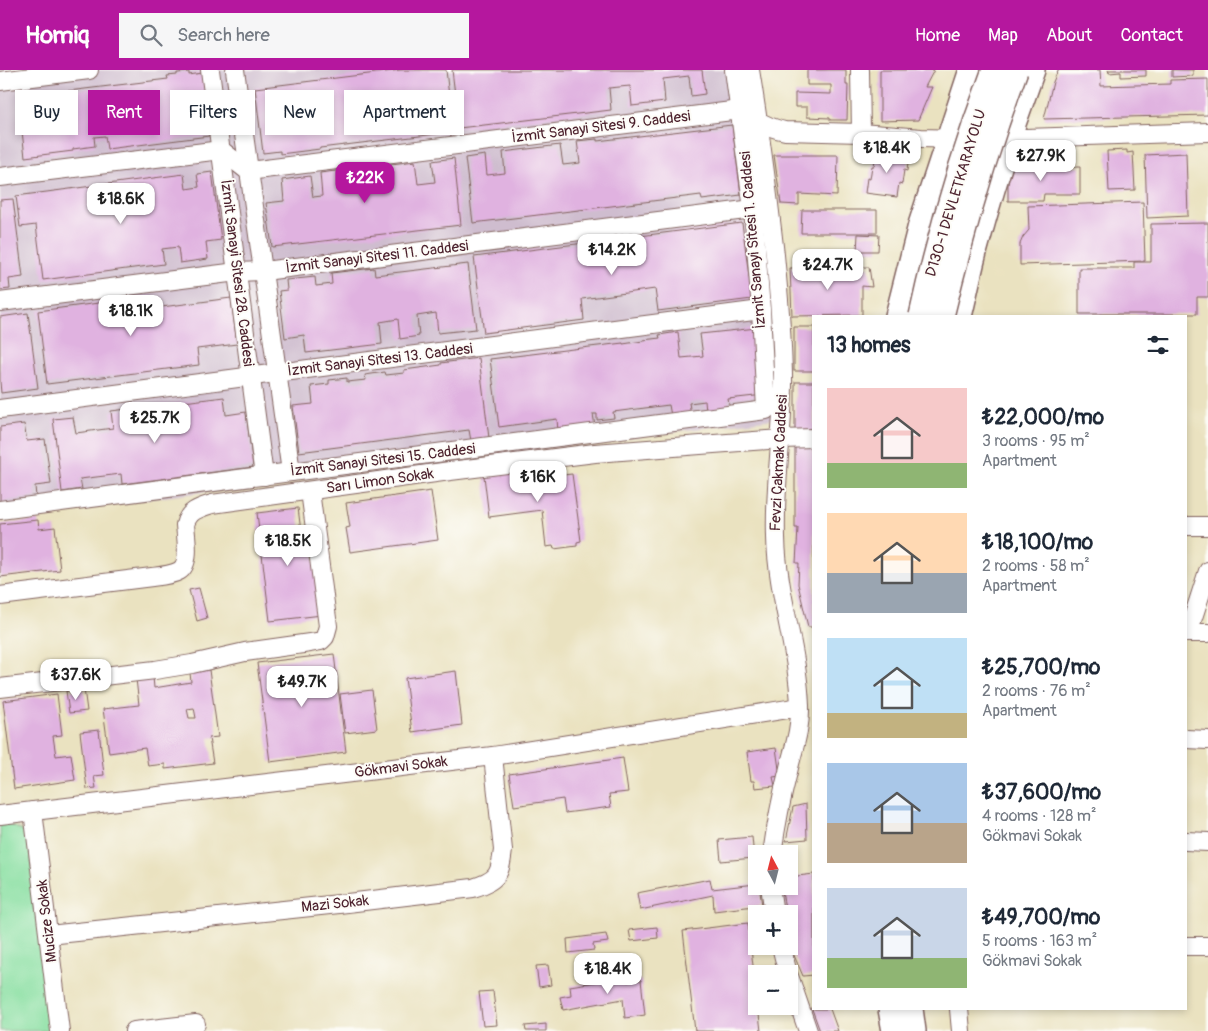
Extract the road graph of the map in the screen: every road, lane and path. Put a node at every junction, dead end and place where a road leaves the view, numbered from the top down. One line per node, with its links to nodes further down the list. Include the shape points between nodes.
1 (89, 70): 11 (street)
2 (210, 70): 21 (street, İzmit Sanayi Sitesi 28. Caddesi)
3 (235, 70): 23 (street, İzmit Sanayi Sitesi 28. Caddesi)
4 (734, 70): 12 (street, İzmit Sanayi Sitesi 1. Caddesi)
5 (750, 70): 14 (street, Fevzi Çakmak Caddesi)
6 (860, 70): 17 (street)
7 (972, 70): 13 (highway)
8 (995, 70): 31 (highway, D130-1 DEVLETKARAYOLU, bridge, via 956,183)
9 (1014, 70): 32 (highway, D130-1 DEVLETKARAYOLU, bridge, via 973,192)
10 (1032, 70): 15 (highway)
11 (0, 80)
12 (740, 110): 14 (street); 23 (street, İzmit Sanayi Sitesi 9. Caddesi); 25 (street, İzmit Sanayi Sitesi 1. Caddesi)
13 (957, 114): 15 (street, via 985,111); 19 (street); 20 (highway)
14 (758, 122): 17 (street, via 785,131); 38 (street, Fevzi Çakmak Caddesi, via 780,304)
15 (1011, 129): 18 (street); 20 (street); 22 (highway)
16 (1208, 132): 18 (street)
17 (861, 133): 19 (street)
18 (1068, 136): 22 (street, via 1020,148)
19 (921, 138): 20 (street)
20 (949, 139): 30 (highway, via 921,225)
21 (221, 150): 23 (street); 24 (street); 27 (street, İzmit Sanayi Sitesi 28. Caddesi)
22 (1000, 164): 33 (highway, via 975,247)
23 (248, 171): 26 (street, İzmit Sanayi Sitesi 28. Caddesi)
24 (0, 177)
25 (753, 209): 26 (street, İzmit Sanayi Sitesi 11. Caddesi); 29 (street, İzmit Sanayi Sitesi 1. Caddesi)
26 (264, 271): 27 (street, İzmit Sanayi Sitesi 11. Caddesi); 34 (street, İzmit Sanayi Sitesi 28. Caddesi)
27 (237, 272): 28 (street, İzmit Sanayi Sitesi 11. Caddesi); 35 (street, İzmit Sanayi Sitesi 28. Caddesi)
28 (0, 302)
29 (761, 310): 34 (street, İzmit Sanayi Sitesi 13. Caddesi); 37 (street, İzmit Sanayi Sitesi 1. Caddesi)
30 (898, 315)
31 (922, 315)
32 (941, 315)
33 (959, 315)
34 (277, 373): 35 (street, İzmit Sanayi Sitesi 13. Caddesi); 40 (street, İzmit Sanayi Sitesi 28. Caddesi)
35 (251, 377): 36 (street, İzmit Sanayi Sitesi 13. Caddesi); 41 (street, İzmit Sanayi Sitesi 28. Caddesi)
36 (0, 409)
37 (766, 410): 40 (street, İzmit Sanayi Sitesi 15. Caddesi)
38 (781, 438): 39 (street, Sarı Limon Sokak); 42 (street, Sarı Limon Sokak, via 595,453); 51 (street, Fevzi Çakmak Caddesi, via 775,507 776,539)
39 (812, 438)
40 (291, 472): 41 (street, İzmit Sanayi Sitesi 15. Caddesi)
41 (264, 476): 43 (street, İzmit Sanayi Sitesi 15. Caddesi)
42 (310, 491): 47 (street, Sarı Limon Sokak, via 212,504 196,510 186,520 184,566 173,573); 50 (street, via 328,626 321,641 155,670)
43 (0, 510)
44 (1187, 526): 45 (street)
45 (1208, 526)
46 (1208, 571): 48 (street)
47 (0, 596)
48 (1187, 633): 49 (street)
49 (1208, 633)
50 (0, 688)
51 (800, 708): 54 (street, Gökmavi Sokak); 59 (street, Fevzi Çakmak Caddesi, via 798,732)
52 (1187, 739): 53 (street)
53 (1208, 740)
54 (493, 756): 56 (street, Gökmavi Sokak); 60 (street, Mazi Sokak, via 503,850 498,874 484,885)
55 (1, 809): 56 (street, Gökmavi Sokak)
56 (33, 811): 60 (street, Mucize Sokak)
57 (1187, 842): 58 (street)
58 (1208, 842)
59 (774, 845)
60 (49, 935): 68 (street, Mucize Sokak)
61 (1187, 946): 62 (street)
62 (1208, 946)
63 (798, 1003): 70 (street)
64 (892, 1010): 66 (highway)
65 (959, 1010): 71 (street)
66 (908, 1022)
67 (196, 1024): 69 (street)
68 (60, 1031)
69 (134, 1031)
70 (808, 1031)
71 (961, 1031)

